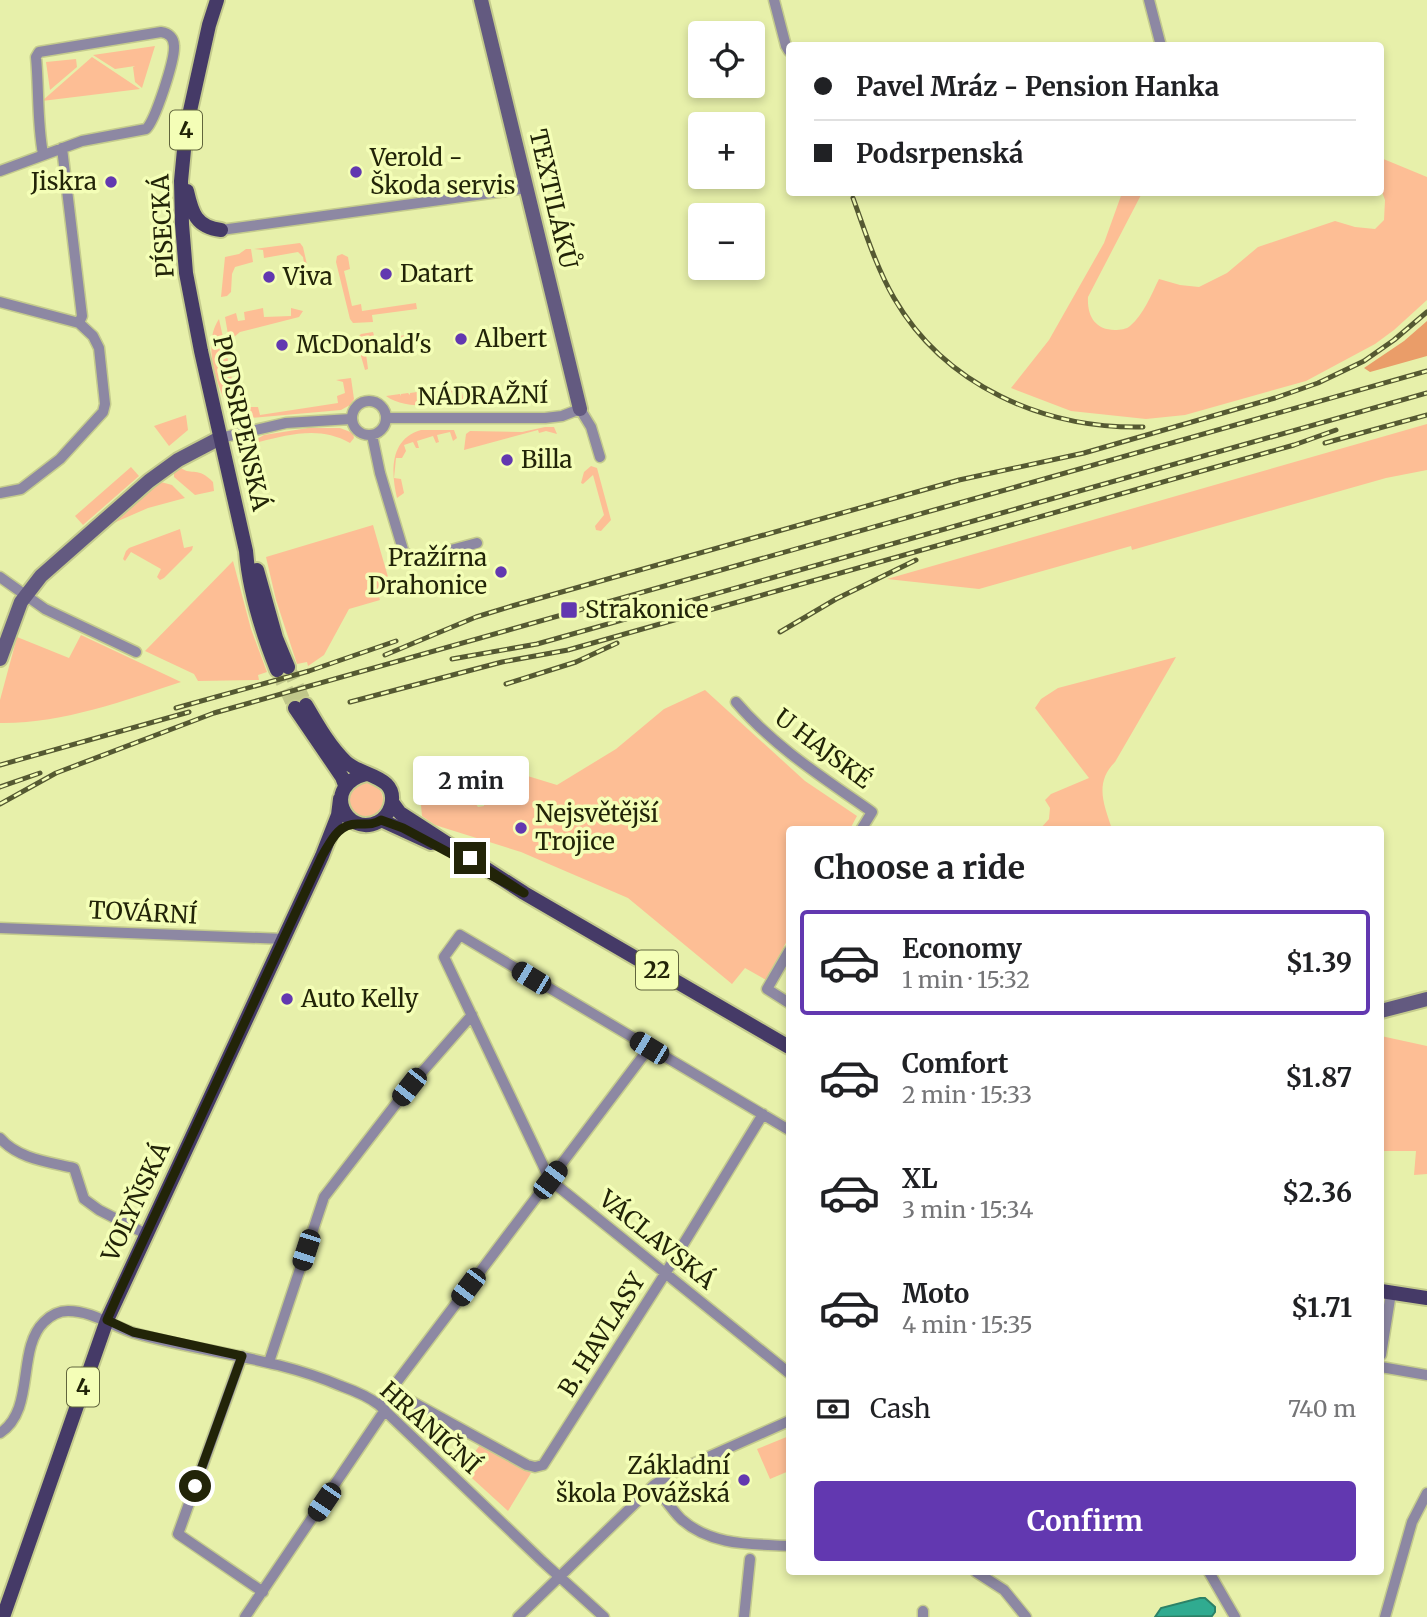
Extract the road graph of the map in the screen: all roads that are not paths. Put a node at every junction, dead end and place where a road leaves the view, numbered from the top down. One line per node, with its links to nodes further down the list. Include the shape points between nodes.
1 (217, 0): 8 (main road, PÍSECKÁ / 4)
2 (227, 0): 8 (main road, PÍSECKÁ / 4)
3 (481, 0): 13 (street, TEXTILÁKŮ)
4 (774, 0): 7 (street)
5 (1149, 0): 6 (street)
6 (1160, 42)
7 (786, 46)
8 (203, 62): 11 (main road, PÍSECKÁ / 4)
9 (62, 148): 10 (street); 10 (street, via 146,130 173,58 174,46 167,33 39,52 38,127); 17 (street, via 82,316)
10 (43, 154): 12 (street)
11 (182, 164): 14 (main road, via 198,221); 16 (main road, PÍSECKÁ / 4, via 183,242)
12 (0, 171)
13 (528, 188): 14 (street); 18 (street, TEXTILÁKŮ)
14 (221, 230)
15 (0, 302): 17 (street)
16 (192, 306): 22 (main road, PODSRPENSKÁ / 4)
17 (79, 323): 24 (street, via 99,348 103,412 60,459 21,489)
18 (580, 409): 19 (street, NÁDRAŽNÍ, via 545,418); 23 (street)
19 (386, 418): 20 (street, NÁDRAŽNÍ, via 380,405 368,400 356,405); 21 (street, NÁDRAŽNÍ, via 383,428)
20 (351, 419): 21 (street, via 358,431); 22 (street, via 286,423)
21 (372, 435): 25 (street, via 404,553 417,559)
22 (220, 438): 27 (street, via 149,481); 30 (main road, PODSRPENSKÁ / 4, via 247,573)
23 (600, 457)
24 (0, 493)
25 (477, 543)
26 (0, 577): 27 (street)
27 (26, 594): 28 (street, via 44,609); 29 (street)
28 (136, 652)
29 (0, 659)
30 (283, 668)
31 (736, 702): 37 (street, U HAJSKÉ, via 793,754 872,812)
32 (366, 774): 33 (main road, via 354,777); 33 (main road, via 344,761 301,706 342,777); 34 (main road, via 385,782)
33 (342, 792): 36 (main road, via 345,815); 38 (main road, VOLYŇSKÁ / 4)
34 (392, 803): 35 (main road); 39 (main road, 22, via 400,813)
35 (381, 820): 36 (main road, 4); 39 (main road)
36 (358, 824): 38 (main road, VOLYŇSKÁ / 4, via 341,828)
37 (863, 826)
38 (322, 856): 41 (main road, VOLYŇSKÁ / 4)
39 (524, 893): 47 (main road, 22)
40 (0, 928): 41 (street, TOVÁRNÍ)
41 (285, 939): 53 (main road, VOLYŇSKÁ / 4)
42 (786, 956): 44 (street, via 767,989)
43 (1427, 999): 45 (street)
44 (786, 1001)
45 (1384, 1010)
46 (472, 1015): 48 (street, VÁCLAVSKÁ, via 444,957 460,935); 52 (street, VÁCLAVSKÁ); 60 (street, via 324,1197)
47 (786, 1045)
48 (649, 1048): 49 (street); 52 (street)
49 (763, 1114): 50 (street); 54 (street, B. HAVLASY)
50 (786, 1128)
51 (0, 1138): 53 (street, via 26,1156 74,1168 84,1199)
52 (550, 1180): 54 (street, VÁCLAVSKÁ); 64 (street)
53 (146, 1234): 58 (main road, VOLYŇSKÁ / 4)
54 (665, 1274): 62 (street, VÁCLAVSKÁ); 68 (street, B. HAVLASY, via 547,1462)
55 (1386, 1292): 56 (main road); 57 (street)
56 (1427, 1298)
57 (1384, 1317)
58 (107, 1320): 59 (street, HRANIČNÍ, via 133,1332); 67 (street, HRANIČNÍ, via 69,1311 45,1321 33,1341 18,1412); 77 (main road, VOLYŇSKÁ / 4)
59 (242, 1356): 60 (street, HRANIČNÍ); 76 (street, via 178,1534)
60 (269, 1362): 65 (street, HRANIČNÍ, via 318,1376)
61 (1384, 1368): 63 (street)
62 (786, 1371)
63 (1427, 1375)
64 (387, 1395): 65 (street); 68 (street, HRANIČNÍ, via 407,1399 527,1465)
65 (382, 1407): 75 (street, HRANIČNÍ); 76 (street)
66 (786, 1422): 69 (street)
67 (0, 1433)
68 (539, 1466)
69 (653, 1485): 71 (street, via 680,1518 706,1535); 75 (street)
70 (1427, 1493): 84 (street, via 1412,1522)
71 (786, 1546)
72 (750, 1559): 81 (street)
73 (990, 1575): 82 (street)
74 (1211, 1575): 83 (street)
75 (559, 1577): 79 (street); 80 (street, HRANIČNÍ)
76 (263, 1592): 78 (street)
77 (3, 1617)
78 (245, 1617)
79 (518, 1617)
80 (604, 1617)
81 (744, 1617)
82 (1026, 1617)
83 (1235, 1617)
84 (1385, 1617)

